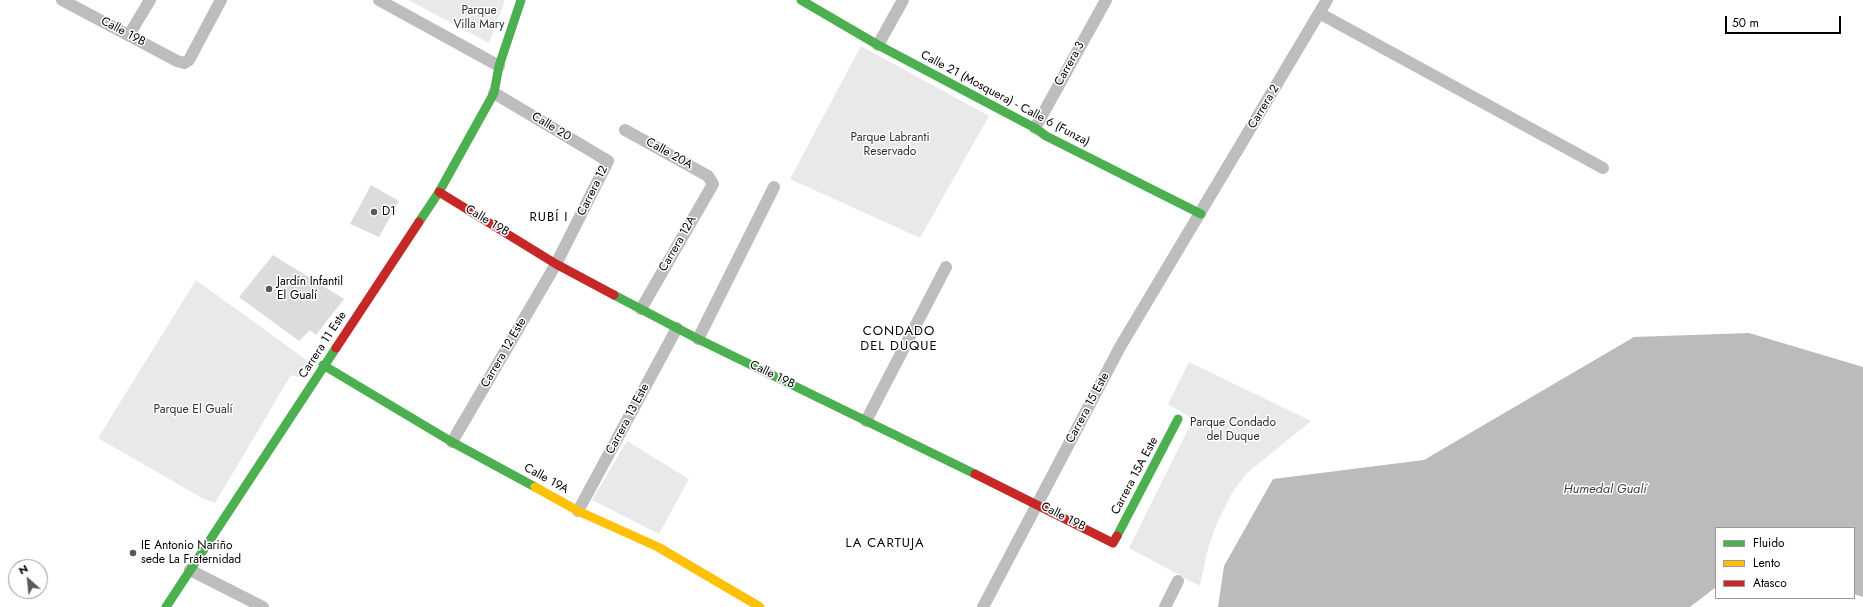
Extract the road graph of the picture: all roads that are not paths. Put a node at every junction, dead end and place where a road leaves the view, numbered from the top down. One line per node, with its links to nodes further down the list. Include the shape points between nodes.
1 (62, 0): 11 (street, Calle 19B)
2 (150, 0): 11 (street)
3 (221, 0): 11 (street, Calle 19B, via 189,60 184,63)
4 (379, 0): 13 (street)
5 (521, 0): 13 (street, Carrera 11 Este)
6 (801, 0): 12 (street, Calle 21 (Mosquera) - Calle 6 (Funza))
7 (903, 0): 12 (street)
8 (1106, 0): 15 (street, Carrera 3)
9 (1327, 0): 10 (street, Carrera 2)
10 (1319, 13): 18 (street); 22 (street, Carrera 2)
11 (129, 35)
12 (878, 45): 15 (street, Calle 21 (Mosquera) - Calle 6 (Funza))
13 (499, 66): 14 (street, Carrera 11 Este)
14 (494, 93): 17 (street, Calle 20); 21 (street, Carrera 11 Este)
15 (1035, 128): 22 (street, Calle 21 (Mosquera) - Calle 6 (Funza), via 1046,136)
16 (625, 130): 19 (street, Calle 20A)
17 (608, 161): 23 (street, Carrera 12)
18 (1603, 168)
19 (711, 179): 25 (street, Carrera 12A, via 713,184)
20 (774, 187): 27 (street)
21 (439, 192): 23 (street, Calle 19B); 28 (street, Carrera 11 Este)
22 (1200, 214): 32 (street, Carrera 15 Este, via 1120,347)
23 (556, 264): 25 (street, Calle 19B); 31 (street, Carrera 12 Este)
24 (946, 267): 30 (street)
25 (641, 309): 26 (street, Calle 19B)
26 (677, 328): 27 (street, Calle 19B); 33 (street, Carrera 13 Este)
27 (698, 339): 30 (street, Calle 19B)
28 (324, 365): 31 (street, Calle 19A); 35 (street, Carrera 11 Este)
29 (1178, 419): 34 (street, Carrera 15A Este)
30 (866, 421): 32 (street, Calle 19B)
31 (452, 442): 33 (street, Calle 19A)
32 (1037, 504): 34 (street, Calle 19B); 40 (street, Carrera 15 Este)
33 (578, 511): 39 (street, Calle 19A, via 658,547)
34 (1113, 543)
35 (190, 570): 37 (street, Carrera 11 Este); 38 (street)
36 (1178, 581): 41 (street)
37 (166, 607)
38 (263, 607)
39 (760, 607)
40 (983, 607)
41 (1165, 607)

